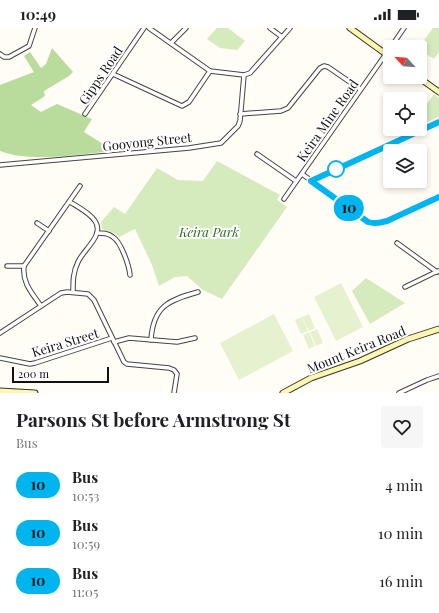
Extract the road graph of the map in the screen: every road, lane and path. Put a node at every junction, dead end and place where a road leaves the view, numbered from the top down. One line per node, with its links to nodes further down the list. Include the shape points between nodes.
1 (35, 28): 13 (street, via 29,46 9,57)
2 (144, 28): 16 (street, Gipps Road)
3 (149, 28): 11 (street)
4 (186, 28): 11 (street)
5 (270, 28): 9 (street)
6 (290, 28): 9 (street)
7 (350, 28): 12 (main road)
8 (404, 28): 10 (street, Keira Mine Road)
9 (282, 37): 17 (street, via 250,73)
10 (395, 40)
11 (170, 43): 15 (street)
12 (383, 51)
13 (0, 54)
14 (383, 61): 19 (street, Keira Mine Road)
15 (210, 71): 16 (street, via 189,102 182,106); 17 (street)
16 (113, 74): 21 (street, Gipps Road)
17 (244, 75): 22 (street, Gooyong Street)
18 (427, 83): 20 (main road)
19 (360, 89): 22 (street, via 324,66 288,108 281,111); 26 (street, Keira Mine Road)
20 (439, 92)
21 (85, 114)
22 (240, 114): 25 (street, Gooyong Street, via 238,126 221,143)
23 (439, 122): 28 (street)
24 (257, 154): 27 (street)
25 (0, 165)
26 (302, 174): 27 (street, Keira Mine Road); 28 (street)
27 (296, 181): 31 (street, Keira Mine Road)
28 (311, 181): 30 (street, via 373,223 383,222)
29 (80, 186): 32 (street)
30 (439, 197)
31 (284, 199)
32 (70, 202): 34 (street); 35 (street, via 94,220)
33 (37, 223): 34 (street)
34 (49, 231): 38 (street)
35 (97, 233): 40 (street, via 110,235 116,239 128,264); 42 (street, via 78,260 73,274)
36 (397, 243): 39 (street)
37 (7, 266): 38 (street)
38 (24, 266): 44 (street, via 24,281)
39 (438, 271): 41 (street)
40 (130, 275)
41 (405, 287)
42 (72, 292): 44 (street, via 61,293); 48 (street, via 92,297)
43 (198, 292): 49 (street, via 176,298 163,307 153,324)
44 (41, 306): 46 (street)
45 (439, 329): 55 (main road, Mount Keira Road, via 317,376)
46 (0, 333)
47 (195, 338): 49 (street, Keira Street, via 177,342)
48 (113, 340): 49 (street, Keira Street); 50 (street, Keira Street, via 30,364); 54 (street, via 126,363 174,370 177,374)
49 (151, 340)
50 (0, 358)
51 (439, 376): 56 (street)
52 (0, 391): 53 (main road)
53 (35, 393)
54 (174, 393)
55 (283, 393)
56 (400, 393)

